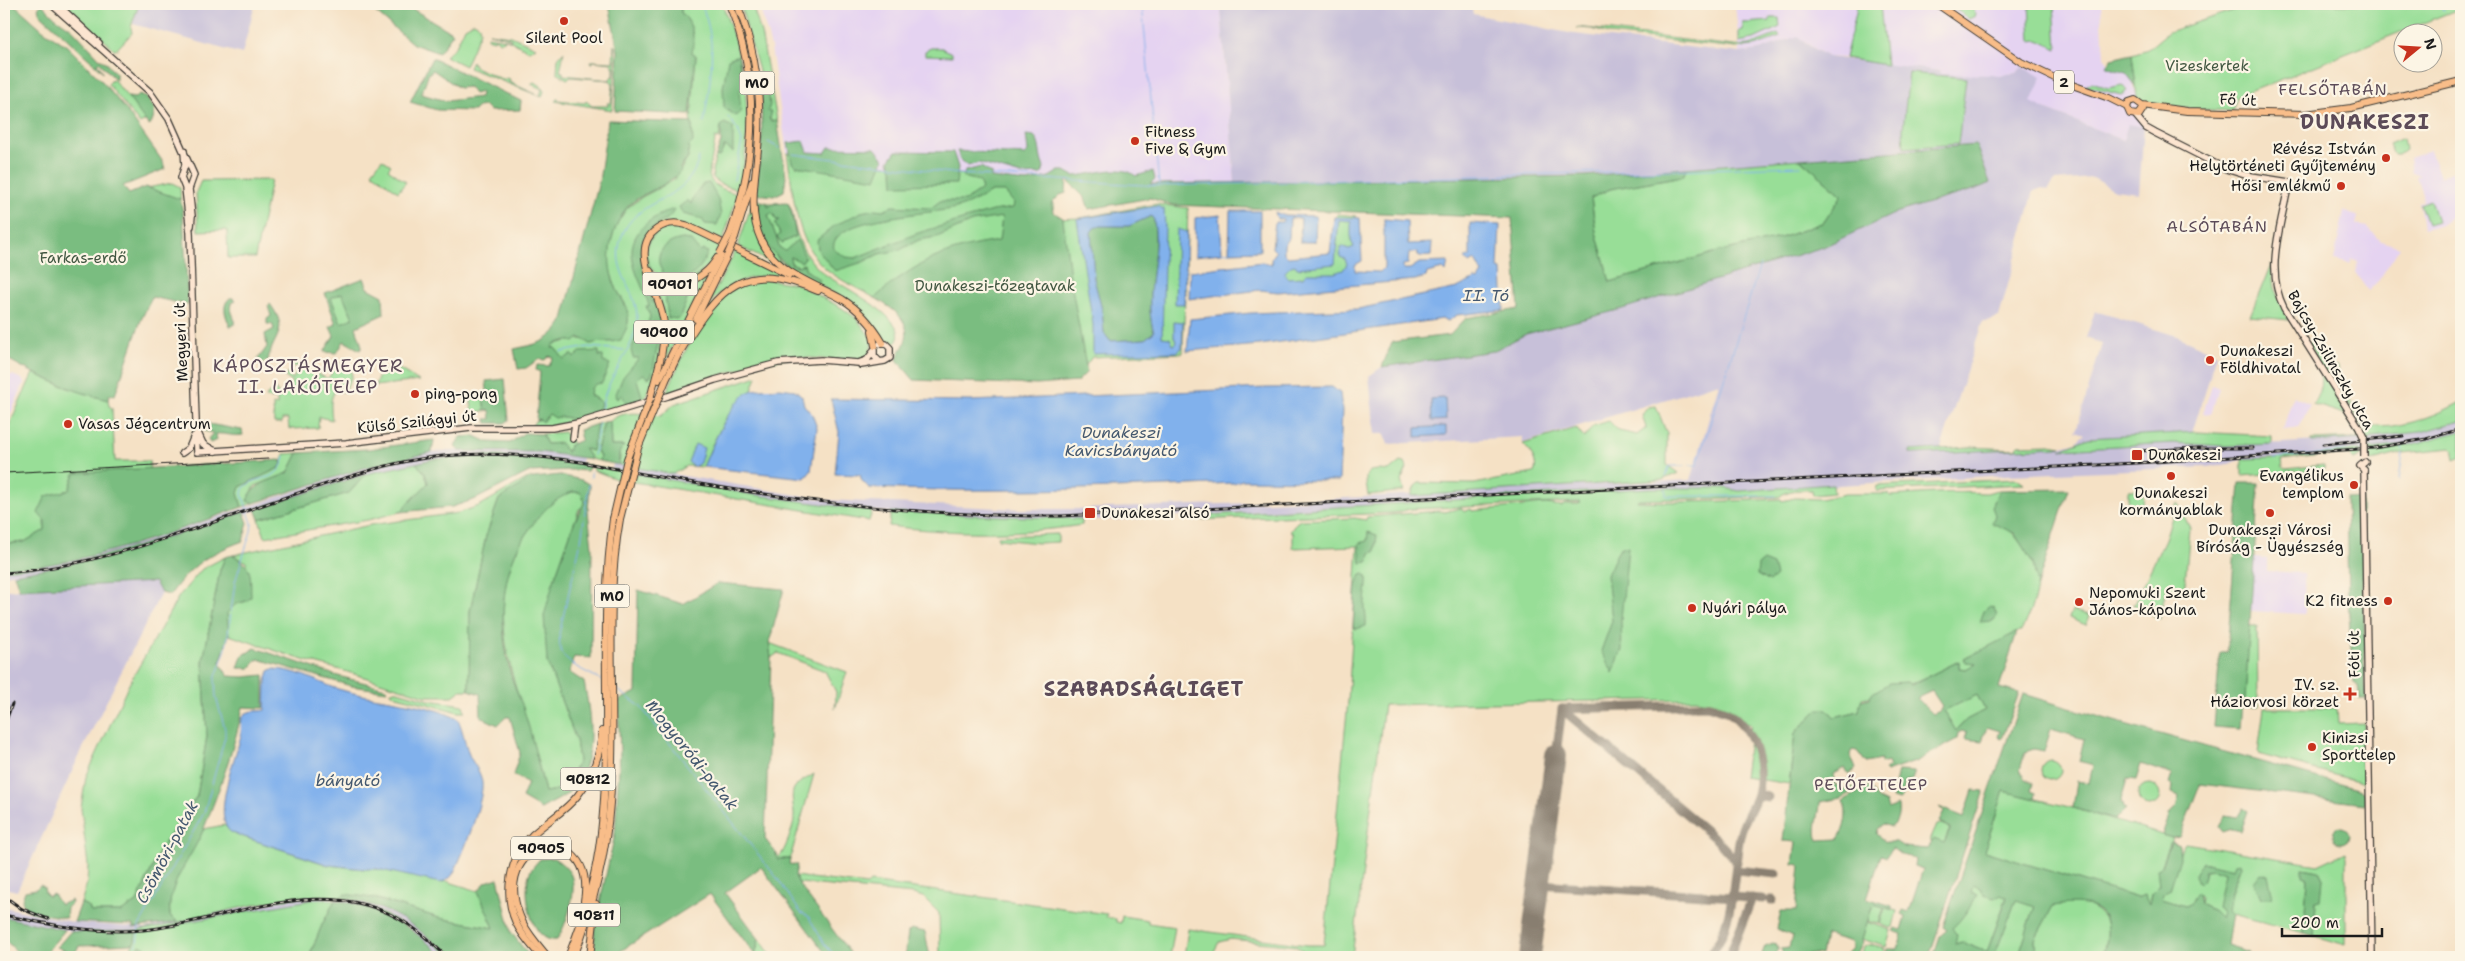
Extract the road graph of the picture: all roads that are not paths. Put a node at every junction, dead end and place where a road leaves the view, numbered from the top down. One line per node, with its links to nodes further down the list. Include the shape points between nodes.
1 (51, 4): 6 (main road, Megyeri út)
2 (57, 4): 6 (main road, Megyeri út)
3 (729, 4): 15 (main road, M0, via 742,39 752,94)
4 (737, 4): 15 (main road, M0, via 750,45 758,93 759,135)
5 (1937, 4): 8 (main road, Fő út / 2, via 2021,62 2061,81)
6 (103, 49): 10 (main road, Megyeri út, via 158,102)
7 (2461, 81): 9 (main road, Fő út / 2, via 2317,114 2187,111 2160,106)
8 (2128, 105): 9 (main road, via 2130,114); 9 (main road, Fő út / 2, via 2135,100)
9 (2141, 111): 34 (main road, Bajcsy-Zsilinszky utca, bridge, via 2149,130 2226,169 2289,182 2275,255 2277,292 2360,427 2365,460 2360,466)
10 (184, 151): 11 (main road, Megyeri út); 12 (main road, Megyeri út)
11 (184, 171): 12 (main road); 13 (main road, Megyeri út, via 180,176)
12 (191, 172): 14 (main road, Megyeri út, via 194,177)
13 (184, 183): 14 (main road); 17 (main road, Megyeri út)
14 (191, 183): 17 (main road, Megyeri út)
15 (750, 190): 16 (main road, M0); 16 (main road)
16 (748, 198): 18 (main road, M0); 21 (main road, via 766,249 787,270)
17 (190, 232): 30 (main road, Megyeri út)
18 (733, 236): 19 (main road, 90901, bridge)
19 (723, 254): 20 (main road, 90901, via 700,276 674,285 653,275); 23 (main road, M0); 27 (main road, M0)
20 (644, 255): 21 (main road, 90901, via 648,239 655,230 671,223 681,223); 27 (main road, 90900, via 664,315)
21 (818, 289): 22 (main road, 90901, via 852,306); 23 (main road, via 776,277 738,284 715,299); 24 (main road, 90901, via 858,314 874,334)
22 (883, 343): 24 (main road); 26 (main road, via 892,353 888,360)
23 (682, 349): 27 (main road, M0)
24 (874, 349): 25 (main road, via 867,360 858,363); 26 (main road)
25 (805, 360): 26 (main road, via 850,366); 28 (main road, Külső Szilágyi út, via 751,369)
26 (879, 361)
27 (660, 380): 35 (main road, M0, bridge); 35 (main road, M0, bridge, via 627,459)
28 (575, 424): 29 (main road, Külső Szilágyi út); 29 (main road, via 571,437)
29 (558, 427): 31 (main road, Külső Szilágyi út, via 471,428 346,443)
30 (196, 429): 31 (main road, via 204,444); 32 (main road, Megyeri út); 33 (main road, via 191,444)
31 (215, 451): 32 (main road, Külső Szilágyi út)
32 (197, 452)
33 (182, 453)
34 (2364, 470): 44 (main road, Fóti út)
35 (616, 519): 36 (main road, M0, via 605,599); 37 (main road, M0, via 610,802)
36 (604, 693): 38 (main road, M0, via 602,826); 39 (main road, 90812, via 600,745 589,777 572,802 527,841 510,878 514,918 524,937)
37 (600, 872): 42 (main road, M0); 43 (main road, 90811, via 590,935)
38 (581, 920): 40 (main road, 90905, via 585,882 578,864 568,852 555,846 532,852 517,874 515,896 524,925); 41 (main road, M0)
39 (541, 957)
40 (548, 957)
41 (568, 957)
42 (574, 957)
43 (590, 957)
44 (2372, 957)

